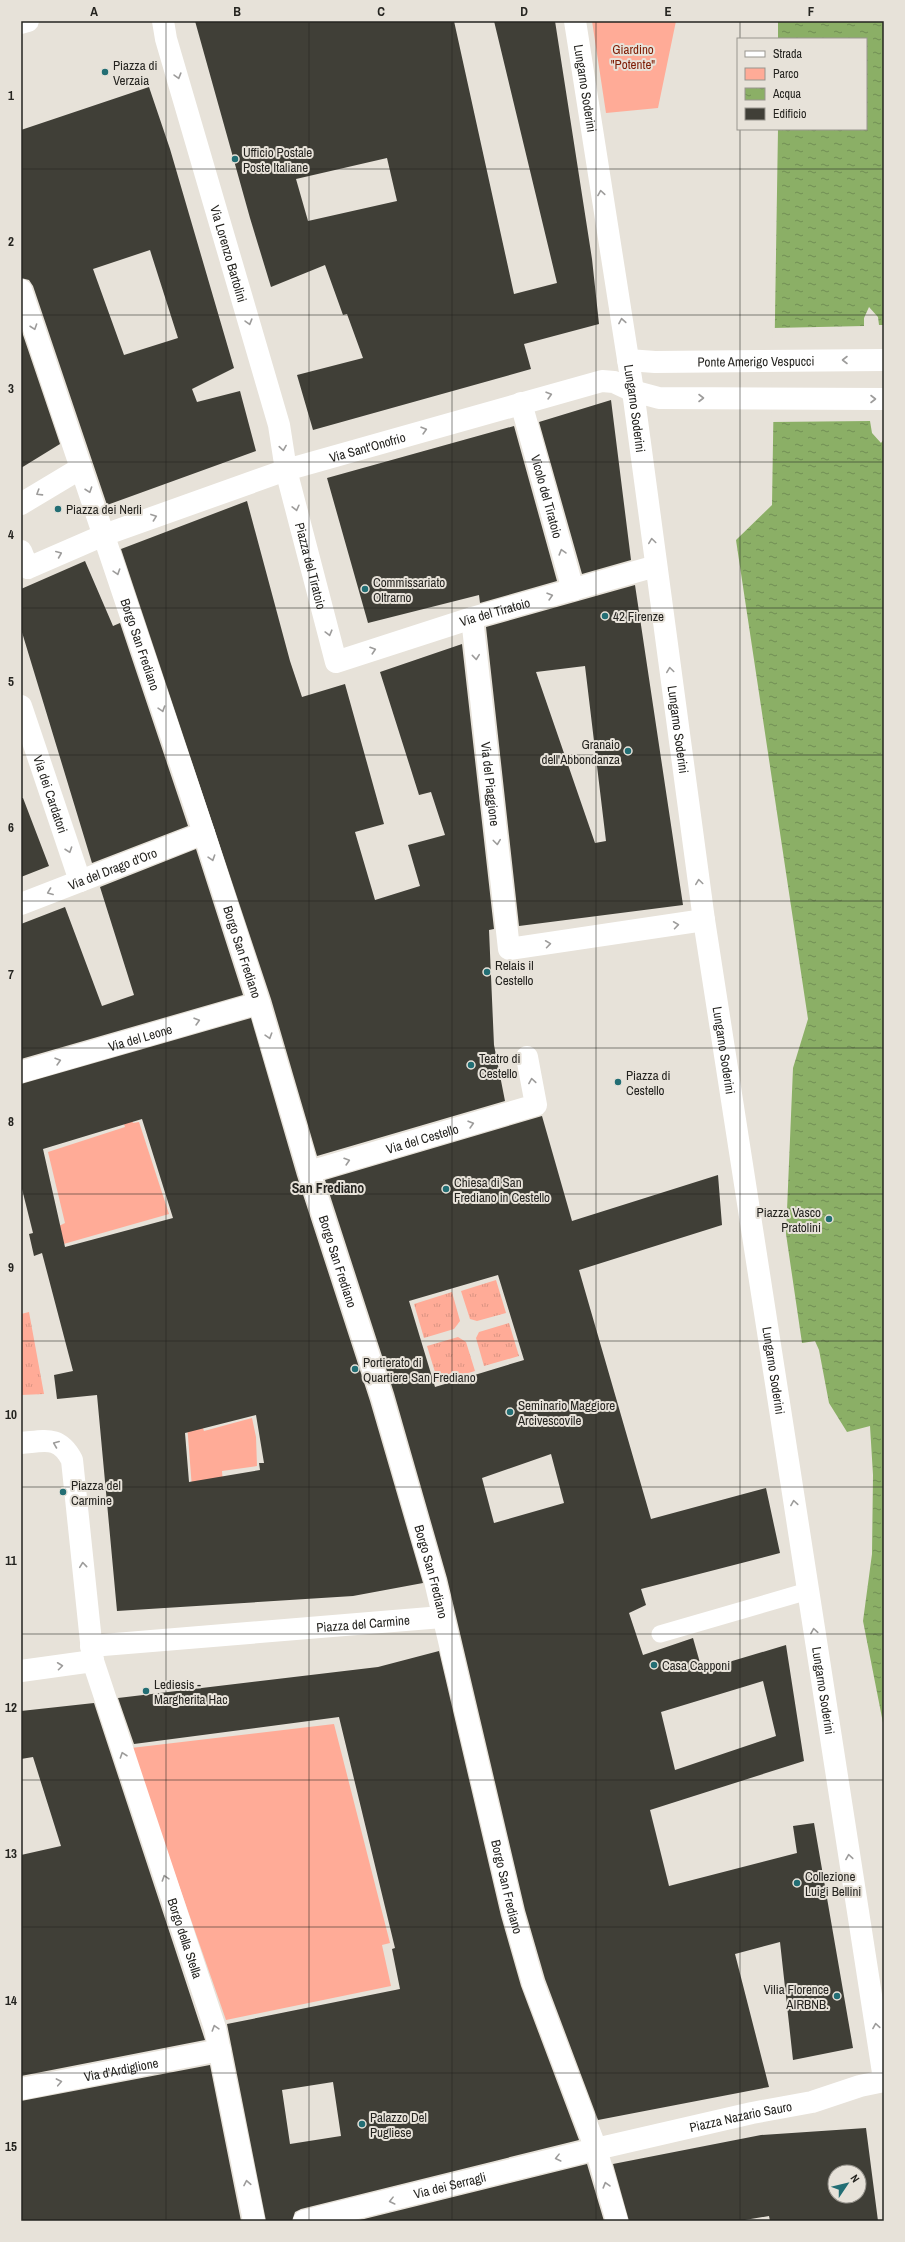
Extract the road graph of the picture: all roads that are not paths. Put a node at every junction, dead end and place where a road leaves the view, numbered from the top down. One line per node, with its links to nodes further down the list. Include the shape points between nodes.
1 (28, 21): 3 (street)
2 (575, 21): 6 (street, Lungarno Soderini, one-way to 2)
3 (21, 23)
4 (164, 30): 12 (street, Via Lorenzo Bartolini, one-way to 12, via 279,425)
5 (21, 290): 11 (street, Borgo San Frediano, one-way to 11)
6 (628, 360): 7 (street, Ponte Amerigo Vespucci, one-way to 6); 8 (street, Lungarno Soderini)
7 (884, 360)
8 (633, 391): 9 (street, one-way to 9, via 662,398); 10 (street, Via Sant'Onofrio, one-way to 8, via 602,381 614,382); 16 (street, Lungarno Soderini, one-way to 8)
9 (884, 399)
10 (521, 403): 12 (street, Via Sant'Onofrio, one-way to 10); 17 (street, Vicolo del Tiratoio, one-way to 10)
11 (82, 468): 13 (street, one-way to 13); 14 (street, Borgo San Frediano, one-way to 14)
12 (286, 470): 14 (street, Via Sant'Onofrio, one-way to 12); 19 (street, Piazza del Tiratoio, one-way to 19)
13 (21, 504)
14 (104, 535): 15 (street, one-way to 14); 21 (street, Borgo San Frediano, one-way to 21)
15 (23, 563)
16 (656, 566): 17 (street, Via del Tiratoio); 24 (street, Lungarno Soderini, one-way to 16)
17 (573, 590): 18 (street, Via del Tiratoio, one-way to 17)
18 (472, 618): 19 (street, Via del Tiratoio, one-way to 18); 24 (street, Via del Piaggione, one-way to 24, via 509,950)
19 (336, 662)
20 (21, 706): 22 (street, Via dei Cardatori, one-way to 22)
21 (204, 833): 22 (street, Via del Drago d'Oro); 25 (street, Borgo San Frediano, one-way to 25)
22 (80, 881): 23 (street, Via del Drago d'Oro, one-way to 23)
23 (21, 904)
24 (704, 920): 30 (street, Lungarno Soderini, one-way to 24)
25 (259, 1003): 27 (street, Via del Leone, one-way to 25); 28 (street, Borgo San Frediano, one-way to 28)
26 (528, 1057): 28 (street, Via del Cestello, one-way to 26, via 536,1105)
27 (21, 1072)
28 (309, 1172): 31 (street, Borgo San Frediano, via 409,1487 435,1581)
29 (21, 1443): 33 (street, one-way to 29, via 72,1460 59,1443)
30 (808, 1591): 32 (lane); 36 (street, Lungarno Soderini, one-way to 30)
31 (442, 1617): 33 (street, Piazza del Carmine); 38 (street, Borgo San Frediano, via 513,1912 533,1983)
32 (660, 1634)
33 (92, 1654): 34 (street, Piazza del Carmine, one-way to 33); 35 (street, Borgo della Stella, one-way to 33, via 215,2028)
34 (21, 1671)
35 (220, 2050): 37 (street, Via d'Ardiglione, one-way to 35); 39 (street, Borgo della Stella, one-way to 35)
36 (884, 2080): 38 (street, Piazza Nazario Sauro, via 812,2102 752,2113)
37 (21, 2089)
38 (596, 2149): 40 (street, Via dei Serragli, one-way to 40); 41 (street, Borgo San Frediano, one-way to 38)
39 (254, 2221)
40 (304, 2221)
41 (617, 2221)

